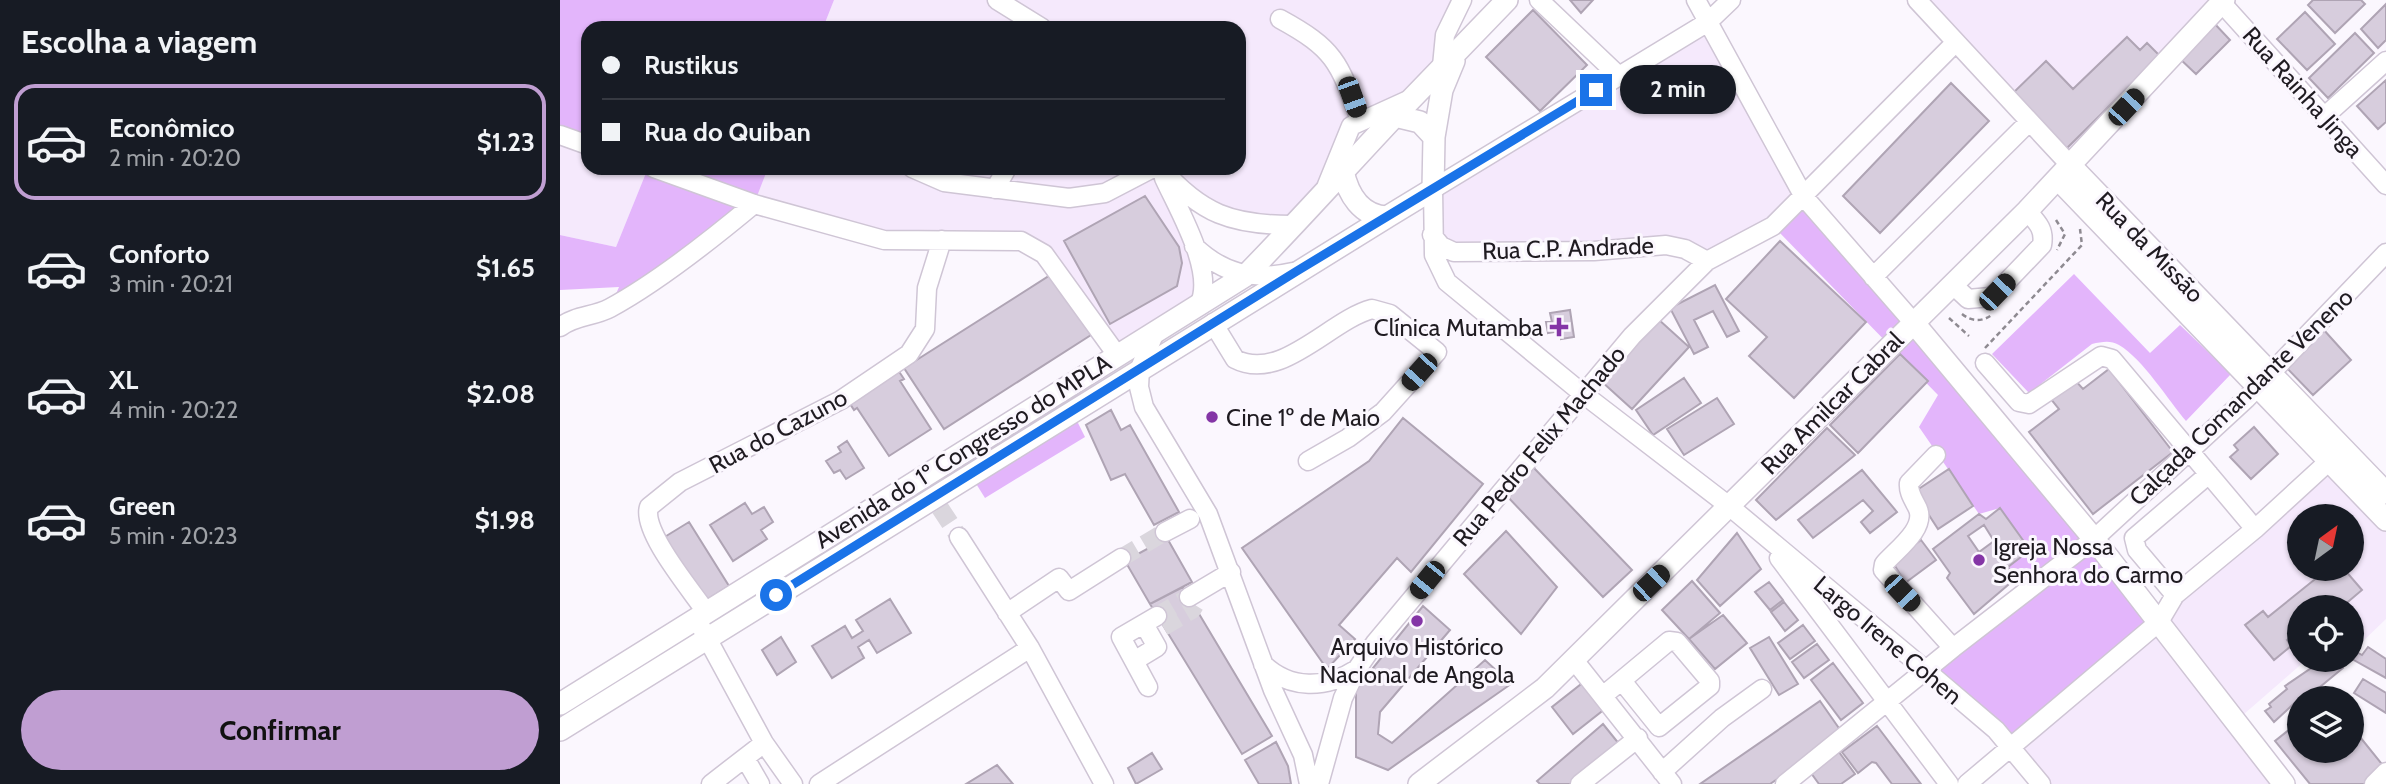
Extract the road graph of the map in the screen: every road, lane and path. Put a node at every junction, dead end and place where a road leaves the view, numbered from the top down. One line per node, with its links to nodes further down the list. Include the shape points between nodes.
1 (997, 0): 11 (street)
2 (1462, 0): 16 (street, via 1445,35)
3 (1507, 0): 9 (main road)
4 (1539, 0): 17 (street)
5 (1696, 0): 12 (street)
6 (1731, 0): 12 (street)
7 (1917, 0): 14 (street, Rua da Missão)
8 (2221, 1): 20 (street, Rua Rainha Jinga); 28 (main road, Rua Amilcar Cabral)
9 (1490, 8): 13 (main road)
10 (1280, 19): 21 (street, via 1310,35 1336,59)
11 (1031, 21)
12 (1708, 22): 17 (street); 39 (street)
13 (1465, 41): 16 (main road); 24 (main road, via 1441,90)
14 (1955, 43): 22 (street, Rua da Missão); 39 (street, Rua Pedro Felix Machado)
15 (2386, 61): 20 (street)
16 (1442, 66): 18 (main road)
17 (1619, 76): 38 (street)
18 (1420, 90): 19 (main road); 21 (street, via 1396,107)
19 (1395, 116): 21 (street); 24 (main road, via 1420,122); 27 (main road)
20 (2325, 116): 35 (street, Rua Rainha Jinga)
21 (1364, 118): 26 (street, via 1351,126)
22 (2029, 122): 28 (street, Rua da Missão); 52 (street)
23 (560, 135): 25 (street)
24 (1434, 136): 38 (main road)
25 (581, 142)
26 (1342, 142): 27 (street); 37 (street)
27 (1343, 171): 37 (main road, Avenida do 1º Congresso do MPLA); 42 (main road, via 1347,188 1360,207)
28 (2065, 173): 41 (main road, Rua Amilcar Cabral); 64 (main road, Rua da Missão)
29 (673, 175): 40 (street)
30 (928, 175): 36 (street, via 944,182)
31 (1003, 175): 36 (street)
32 (1141, 175): 36 (street, via 1088,197)
33 (1164, 175): 47 (street)
34 (1168, 175): 43 (street, via 1213,212 1246,223)
35 (2386, 185)
36 (995, 189)
37 (1321, 195): 43 (main road, Avenida do 1º Congresso do MPLA)
38 (1433, 196): 42 (main road); 45 (street)
39 (1804, 197): 49 (street, Rua Pedro Felix Machado, via 1773,226); 52 (street)
40 (754, 204): 46 (street, via 884,240); 58 (street, via 610,308 570,319)
41 (2027, 211): 53 (main road, Rua Amilcar Cabral); 53 (street, via 2044,235 2042,245 1997,292 1968,299)
42 (1387, 217): 50 (main road, Avenida do 1º Congresso do MPLA)
43 (1292, 225): 51 (main road, Avenida do 1º Congresso do MPLA)
44 (2079, 226): 62 (path, via 2082,245 1978,355)
45 (1432, 235): 49 (street, Rua C.P. Andrade, via 1454,252 1594,251 1666,245); 66 (street, via 1434,254 1447,282)
46 (942, 240): 61 (street, via 1007,239 1035,247); 87 (street, Rua do Cazuno, via 927,288 925,329 909,354 841,400 680,482 649,507 654,536)
47 (1194, 246): 51 (street); 54 (street, via 1205,286)
48 (2386, 253): 64 (street, Calçada Comandante Veneno)
49 (1707, 261): 66 (street, Rua Pedro Felix Machado)
50 (1297, 271): 51 (street, via 1266,278); 57 (main road, Avenida do 1º Congresso do MPLA)
51 (1245, 276): 54 (main road, Avenida do 1º Congresso do MPLA)
52 (1872, 277): 56 (street)
53 (1953, 285): 56 (main road, Rua Amilcar Cabral)
54 (1199, 304): 59 (main road, Avenida do 1º Congresso do MPLA)
55 (1949, 318): 60 (path)
56 (1913, 322): 74 (main road, Rua Amilcar Cabral); 81 (main road)
57 (1213, 323): 63 (main road, Avenida do 1º Congresso do MPLA); 71 (street, via 1235,359 1253,365 1275,362 1372,309 1390,314 1437,352 1383,412)
58 (560, 327)
59 (1154, 332): 61 (main road, Avenida do 1º Congresso do MPLA); 63 (street)
60 (1969, 336)
61 (1117, 355): 87 (main road, Avenida do 1º Congresso do MPLA)
62 (1985, 363): 68 (street, via 2019,402 2029,404 2101,356 2112,359)
63 (1140, 368): 65 (main road, Avenida do 1º Congresso do MPLA); 67 (street)
64 (2264, 379): 68 (street, Calçada Comandante Veneno); 70 (main road, Rua da Missão)
65 (1105, 390): 67 (street, via 1126,395); 89 (main road, Avenida do 1º Congresso do MPLA, via 937,503)
66 (1582, 393): 74 (street); 95 (street, Rua Pedro Felix Machado)
67 (1144, 407): 83 (street, via 1208,514)
68 (2191, 451): 72 (street); 81 (street, Calçada Comandante Veneno)
69 (1936, 455): 90 (street, via 1909,483 1919,526 1883,570)
70 (2336, 455): 73 (main road, Rua da Missão); 76 (main road, Rua da Missão); 77 (street)
71 (1308, 461)
72 (2209, 474): 77 (street); 84 (street, via 2134,538 2137,550)
73 (2386, 493)
74 (1729, 506): 79 (street); 92 (main road, Rua Amilcar Cabral)
75 (1190, 519): 78 (street)
76 (2386, 520)
77 (2255, 529): 84 (street)
78 (1165, 532)
79 (1763, 535): 96 (street, Largo Irene Cohen); 101 (street)
80 (959, 537): 86 (street)
81 (2094, 539): 88 (main road); 90 (street, Calçada Comandante Veneno)
82 (1121, 558): 86 (street, via 1069,591 1059,578)
83 (1231, 572): 85 (street); 94 (street)
84 (2175, 595): 88 (street)
85 (1192, 601)
86 (1007, 613): 91 (street)
87 (701, 616): 89 (street); 102 (main road, Avenida do 1º Congresso do MPLA)
88 (2159, 622): 106 (street); 123 (main road)
89 (707, 638): 103 (main road, Avenida do 1º Congresso do MPLA); 105 (street)
90 (1953, 648): 96 (street, Calçada Comandante Veneno)
91 (1030, 649): 113 (street); 114 (street)
92 (1574, 660): 100 (street); 117 (main road, Rua Amilcar Cabral, via 1545,688)
93 (1134, 661): 93 (street, via 1157,647 1154,625 1121,637); 98 (street)
94 (1263, 664): 95 (street, via 1286,680 1311,684); 115 (street, via 1303,755)
95 (1357, 669): 116 (street, Rua Pedro Felix Machado, via 1343,698)
96 (1926, 671): 101 (street, Calçada Comandante Veneno); 106 (street, Largo Irene Cohen)
97 (1622, 681): 97 (street, via 1669,641 1677,642 1710,686 1659,727); 100 (street)
98 (1149, 687)
99 (1762, 688): 109 (street, via 1722,718)
100 (1604, 695): 104 (street)
101 (1888, 702): 119 (street, Calçada Comandante Veneno); 120 (street)
102 (560, 704)
103 (560, 730)
104 (1638, 738): 109 (street); 118 (street)
105 (764, 743): 107 (street); 112 (street)
106 (2010, 747): 121 (street); 122 (street, Largo Irene Cohen)
107 (745, 758): 110 (street); 111 (street)
108 (2386, 772): 124 (street)
109 (1667, 778)
110 (711, 784)
111 (760, 784)
112 (793, 784)
113 (819, 784)
114 (1104, 784)
115 (1309, 784)
116 (1319, 784)
117 (1419, 784)
118 (1580, 784)
119 (1785, 784)
120 (1949, 784)
121 (1967, 784)
122 (2041, 784)
123 (2284, 784)
124 (2374, 784)

